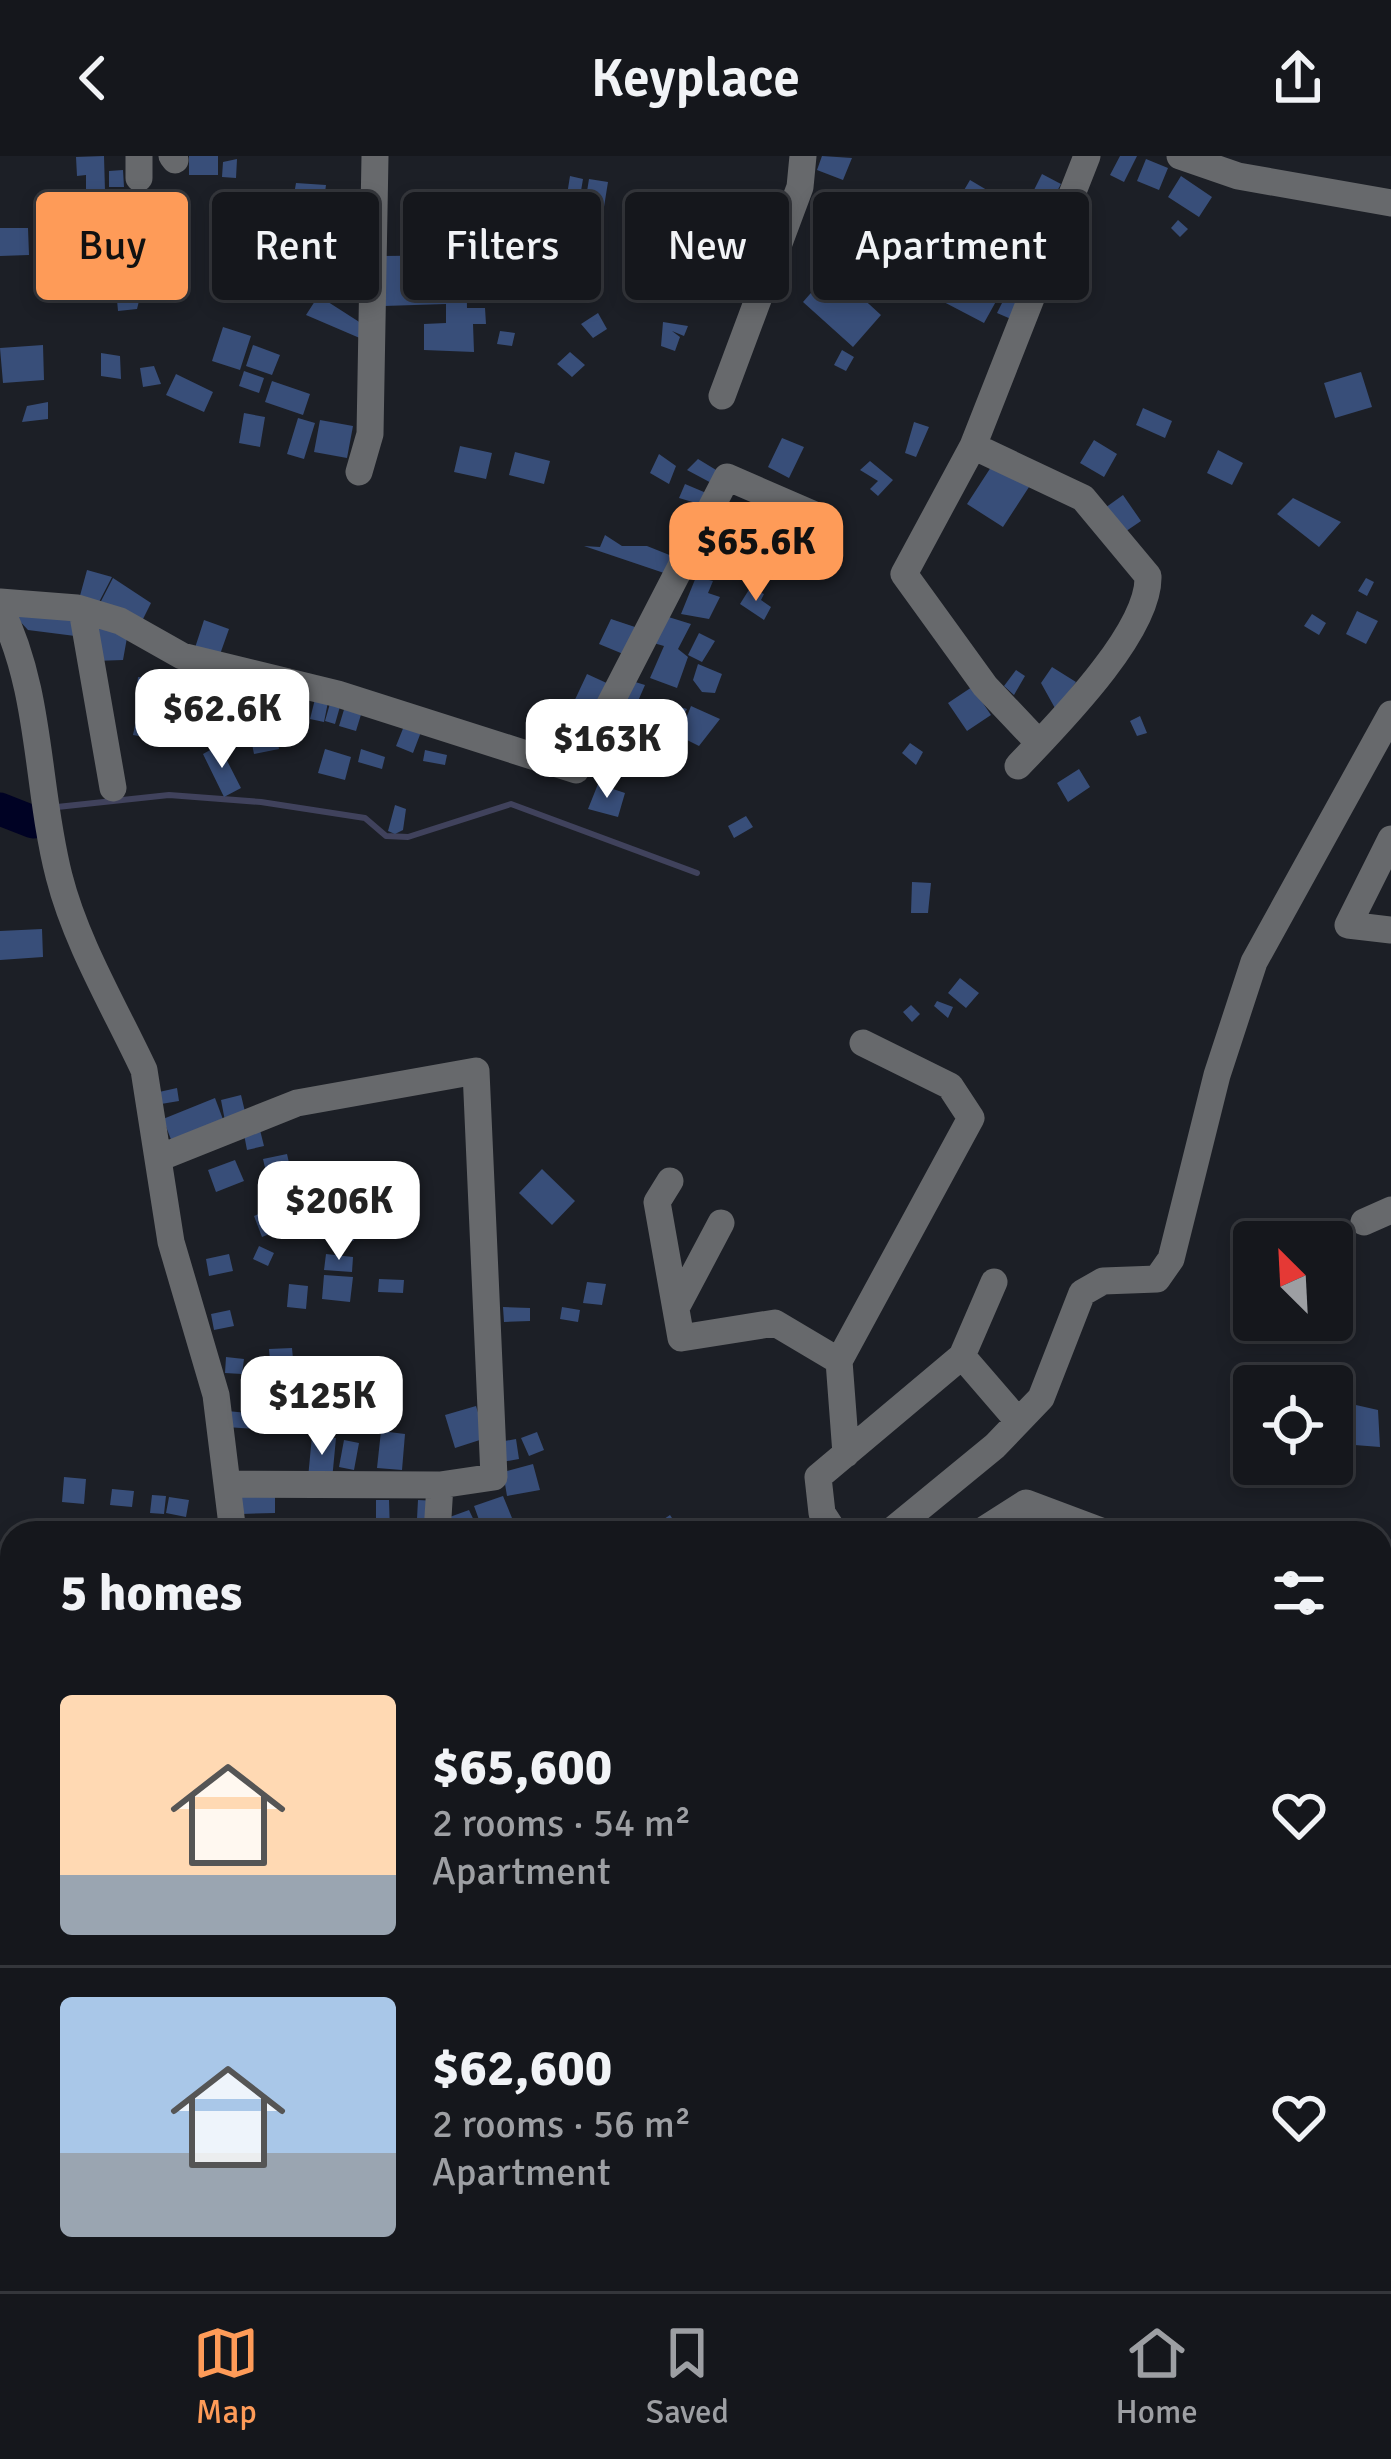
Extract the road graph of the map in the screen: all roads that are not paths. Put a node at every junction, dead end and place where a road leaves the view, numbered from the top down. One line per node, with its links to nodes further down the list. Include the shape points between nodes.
1 (375, 156): 9 (street, via 370,434)
2 (803, 156): 7 (street, via 800,188)
3 (1087, 156): 8 (street)
4 (1180, 156): 5 (street)
5 (1242, 166): 6 (street)
6 (1391, 203)
7 (722, 395)
8 (973, 446): 15 (street, via 904,574); 15 (street, via 1083,498 1148,576 1149,591 1114,655)
9 (359, 472)
10 (819, 518): 12 (street, via 727,477 576,770 338,694 182,656)
11 (0, 605): 12 (street); 13 (street)
12 (82, 610): 17 (street)
13 (13, 669): 21 (street, via 60,883 144,1070)
14 (1391, 714): 30 (street, via 1254,962 1171,1259 1157,1279 1103,1280 1082,1294 1041,1398)
15 (1039, 743): 16 (street)
16 (1018, 766)
17 (112, 788)
18 (1386, 856): 19 (street, via 1348,926)
19 (1391, 930)
20 (863, 1043): 29 (street, via 950,1086 971,1118)
21 (159, 1158): 32 (street, via 171,1242 216,1396); 33 (street, via 297,1103 476,1072 494,1477)
22 (670, 1181): 27 (street, via 657,1202)
23 (1391, 1210): 24 (street)
24 (1364, 1222)
25 (721, 1223): 27 (street)
26 (994, 1282): 28 (street)
27 (676, 1308): 29 (street, via 681,1338 775,1323)
28 (962, 1356): 30 (street); 31 (street)
29 (839, 1361): 31 (street)
30 (1018, 1421): 37 (street)
31 (846, 1454): 36 (street, via 818,1477)
32 (227, 1484): 33 (street); 34 (street)
33 (440, 1485): 35 (street)
34 (232, 1521)
35 (438, 1521)
36 (827, 1521)
37 (903, 1521)
38 (1017, 1521): 39 (street, via 1025,1504)
39 (1072, 1521)

